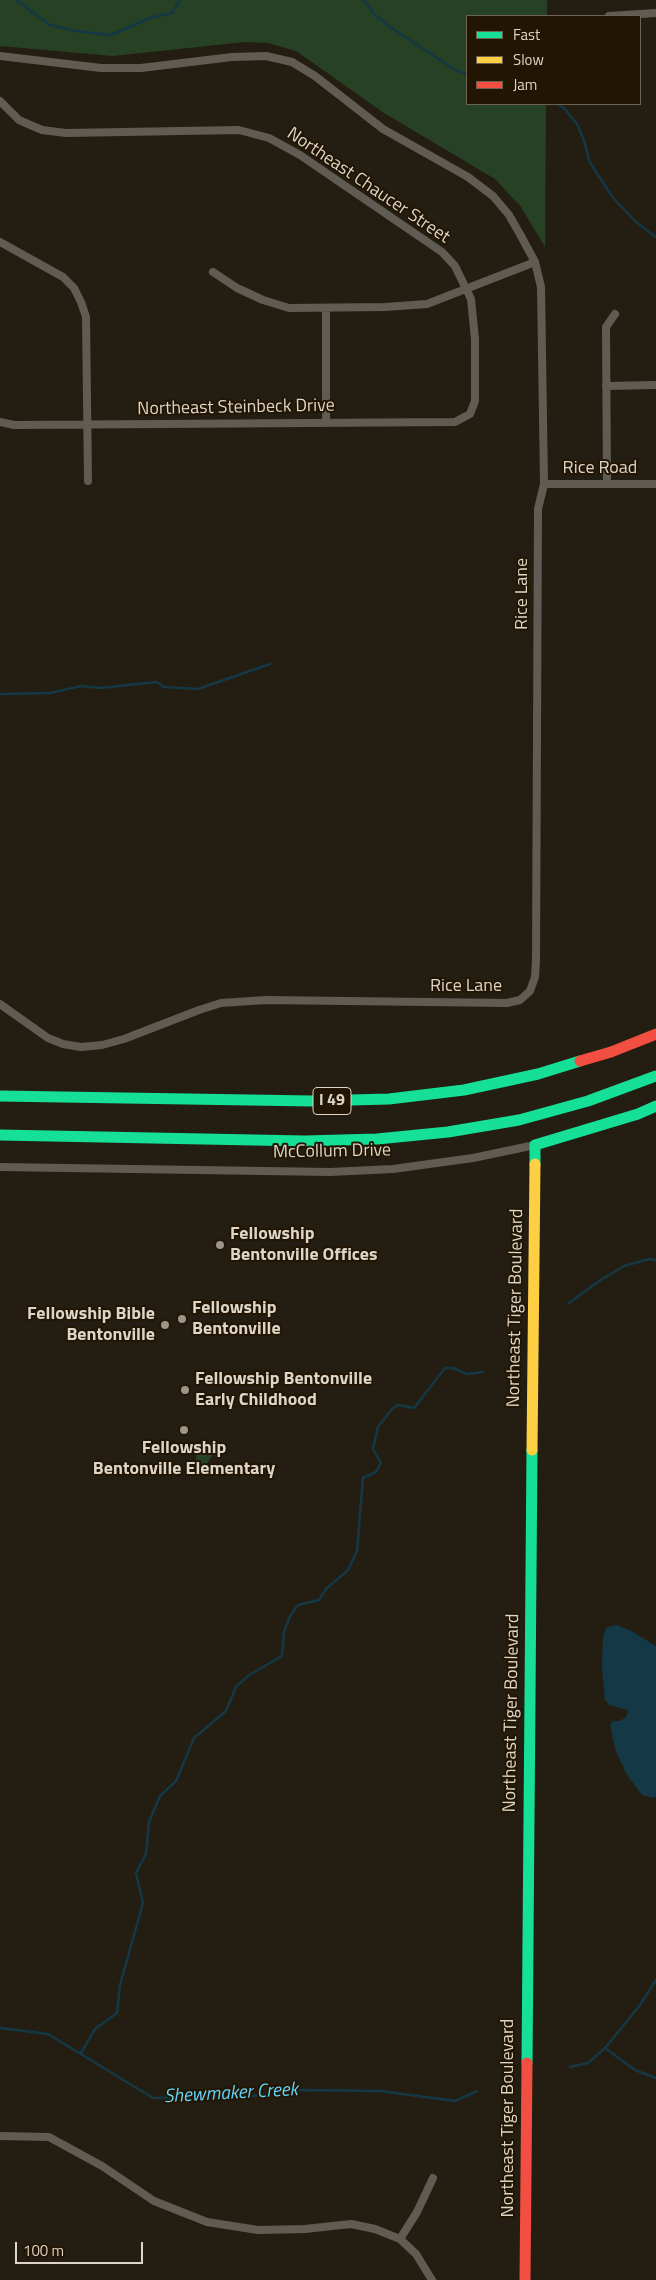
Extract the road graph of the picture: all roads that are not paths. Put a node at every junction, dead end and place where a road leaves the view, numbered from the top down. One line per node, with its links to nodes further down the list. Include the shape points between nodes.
1 (656, 13): 2 (street)
2 (625, 15)
3 (0, 56): 6 (street, via 101,68 141,68 232,57 266,56 292,62 384,129 468,177 492,196 509,215)
4 (0, 100): 8 (street, Northeast Chaucer Street, via 25,123 42,130 225,130 269,138 300,155 442,252 455,266)
5 (0, 242): 16 (street, via 63,277 74,288 86,317)
6 (535, 262): 8 (street); 18 (street, via 541,287)
7 (213, 272): 9 (street, via 237,288 289,308)
8 (466, 288): 9 (street, via 427,304); 13 (street, Northeast Chaucer Street, via 472,299 475,338 475,400)
9 (326, 308): 15 (street)
10 (615, 314): 11 (street, via 606,327)
11 (606, 386): 12 (street); 19 (street)
12 (656, 386)
13 (470, 414): 15 (street, Northeast Steinbeck Drive, via 455,422)
14 (0, 422): 16 (street, Northeast Steinbeck Drive, via 14,425)
15 (326, 422): 16 (street, Northeast Steinbeck Drive)
16 (88, 424): 17 (street)
17 (88, 481)
18 (544, 484): 19 (street, Rice Road); 21 (street, Rice Lane, via 538,509 536,960 530,991 520,1000 507,1003 266,1000 221,1003 124,1039 81,1047 48,1038)
19 (607, 484): 20 (street, Rice Road)
20 (656, 484)
21 (0, 1004)
22 (656, 1034): 24 (main road, I 49, via 538,1074 464,1090 388,1099 312,1101)
23 (656, 1076): 26 (main road, I 49, via 518,1120 448,1132 377,1139)
24 (0, 1096)
25 (656, 1106): 27 (main road, McCollum Drive)
26 (0, 1135)
27 (535, 1146): 28 (street, McCollum Drive, via 393,1169 330,1172); 33 (main road, Northeast Tiger Boulevard)
28 (0, 1167)
29 (0, 2136): 31 (street, via 49,2136 154,2201 207,2222 258,2230 351,2224)
30 (433, 2178): 31 (street)
31 (400, 2238): 32 (street, via 416,2254)
32 (432, 2280)
33 (525, 2280)

